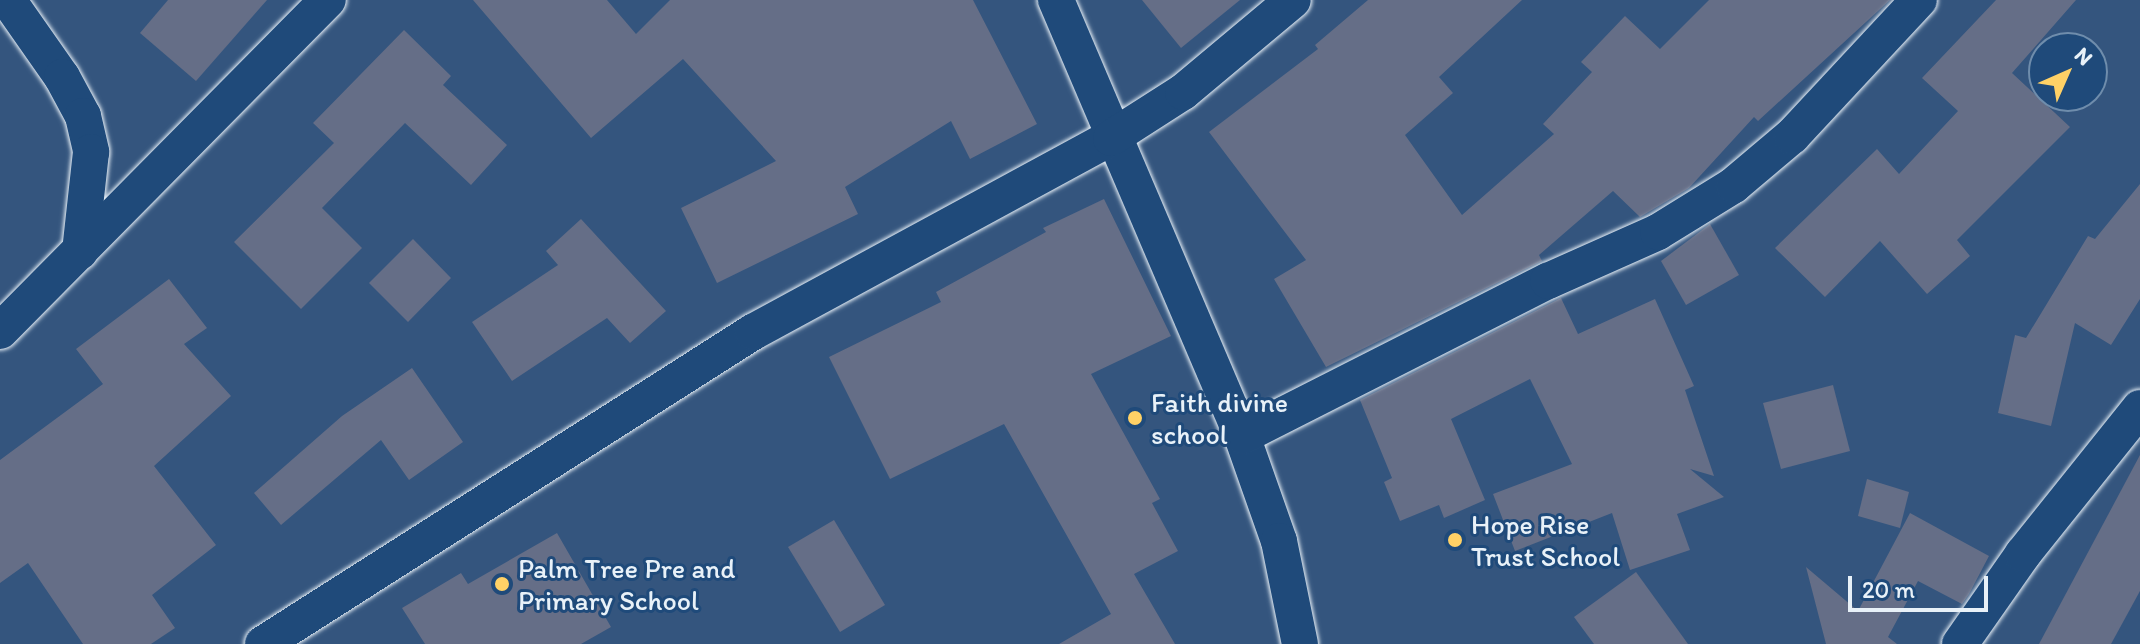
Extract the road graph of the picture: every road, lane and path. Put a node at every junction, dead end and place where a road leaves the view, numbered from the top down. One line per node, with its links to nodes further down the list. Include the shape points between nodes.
1 (8, 0): 7 (street, via 83,116 91,152)
2 (328, 0): 7 (street)
3 (1056, 0): 6 (street)
4 (1293, 0): 6 (street, via 1183,92)
5 (1919, 0): 10 (street, via 1792,136 1734,185 1658,232 1548,281)
6 (1111, 138): 10 (street, via 1206,343); 11 (street, via 753,332)
7 (80, 251): 8 (street)
8 (0, 331)
9 (2140, 408): 13 (street, via 2023,554)
10 (1242, 436): 12 (street, via 1279,541)
11 (263, 644)
12 (1300, 644)
13 (1960, 644)

